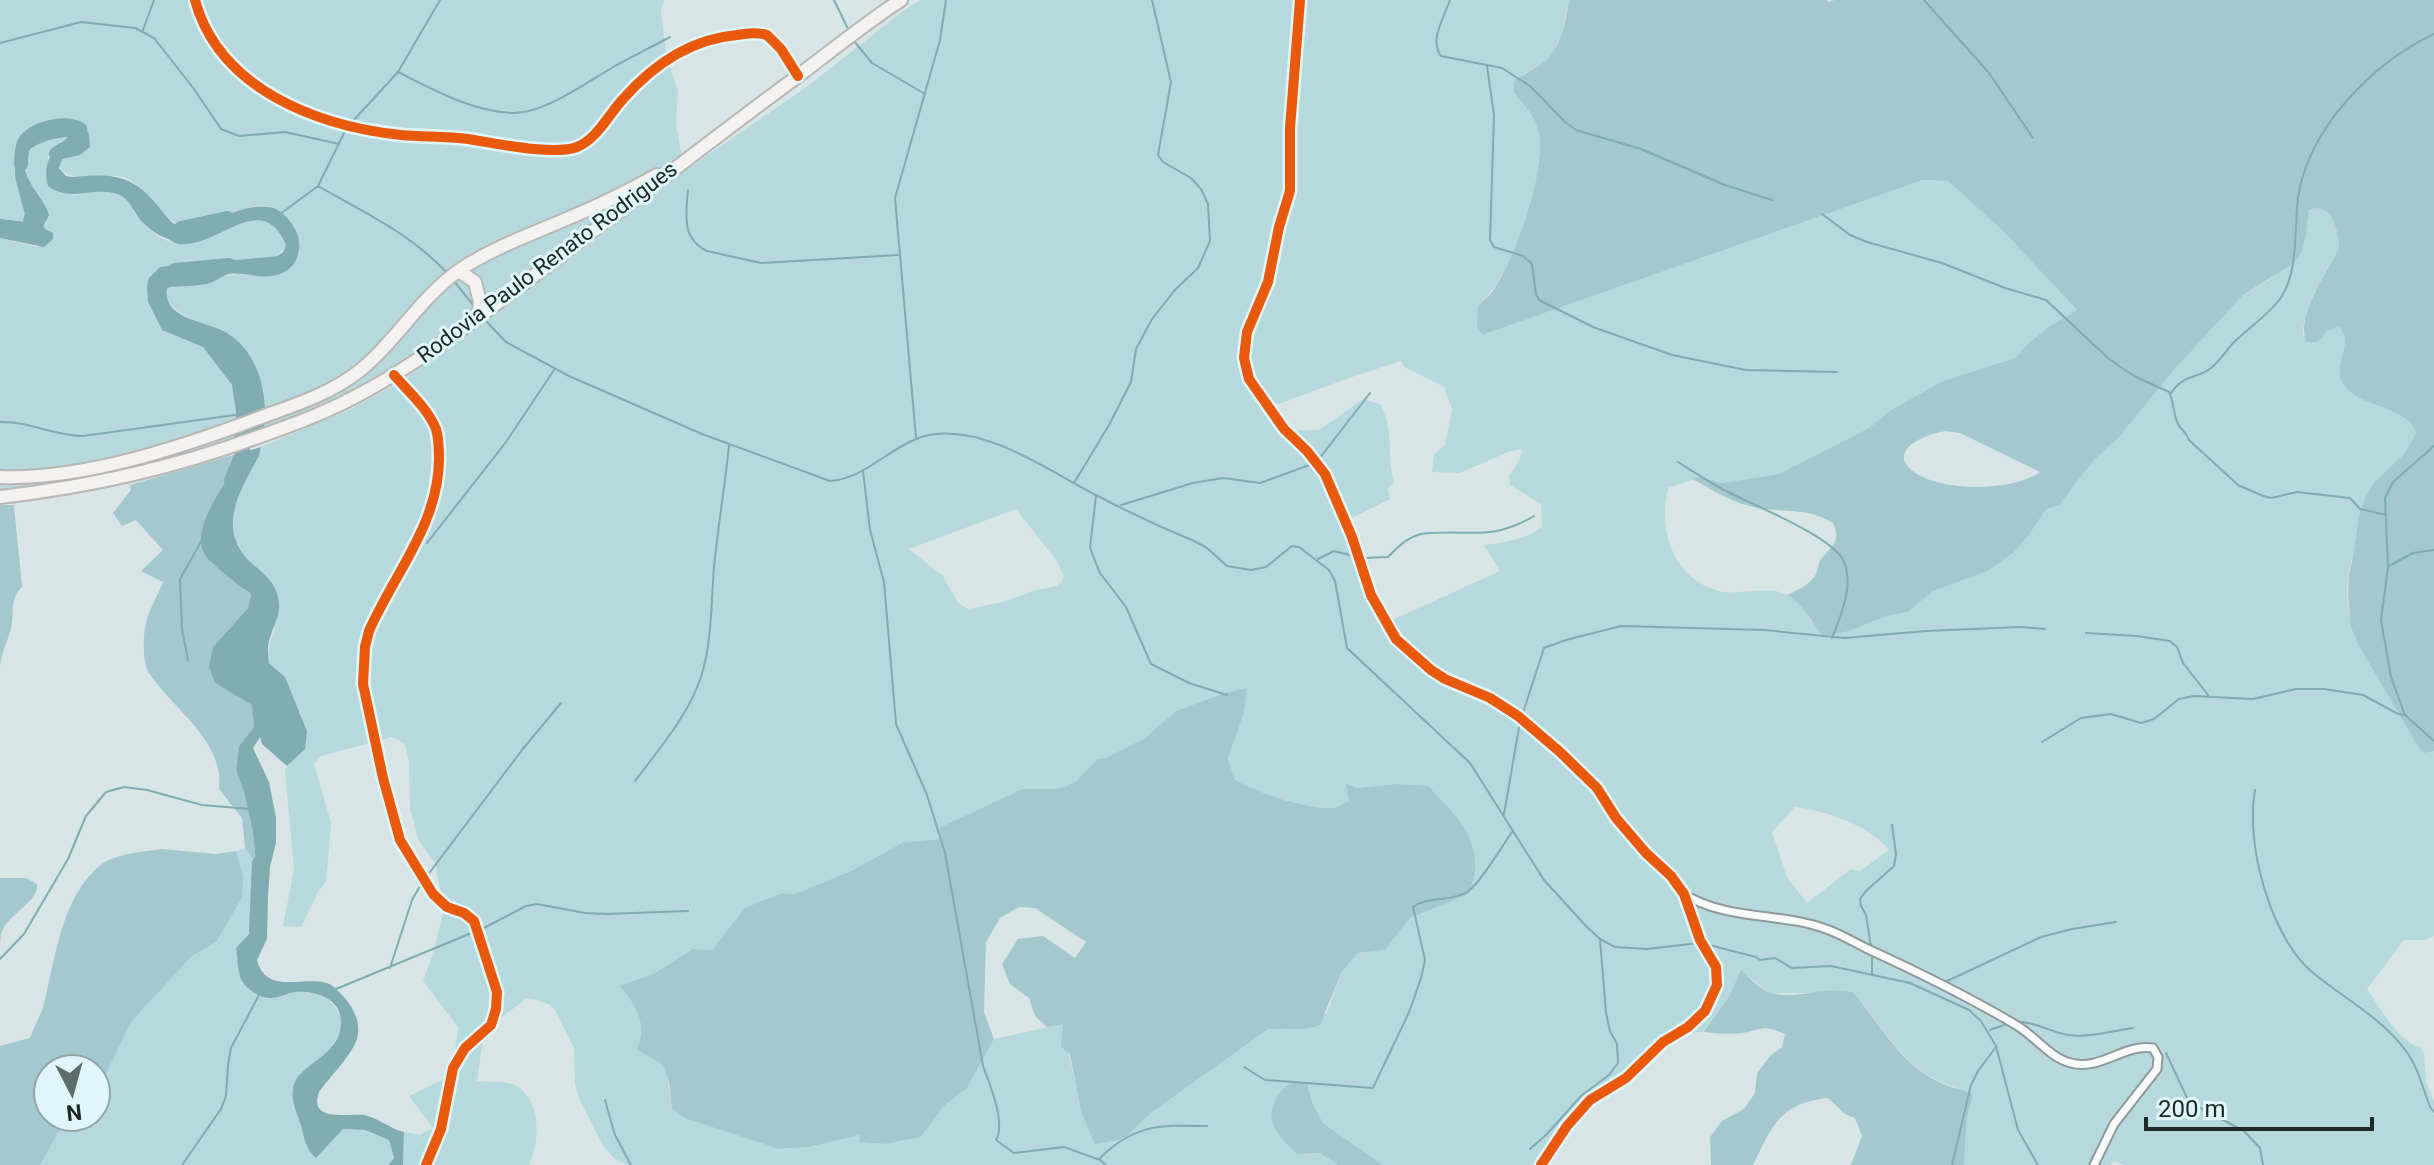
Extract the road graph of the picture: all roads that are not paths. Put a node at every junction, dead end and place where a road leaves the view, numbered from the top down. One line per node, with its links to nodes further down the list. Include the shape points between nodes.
1 (195, 0): 4 (street, via 212,41 263,90 329,120 402,135 547,149 577,147 654,69 692,45 727,36 767,35)
2 (901, 0): 4 (main road, Rodovia Paulo Renato Rodrigues)
3 (1300, 0): 11 (street, via 1290,191 1268,282 1247,332 1244,358 1249,379 1325,474 1371,595 1396,639 1431,670 1503,706 1560,752 1597,788 1616,818)
4 (798, 76): 5 (main road, Rodovia Paulo Renato Rodrigues)
5 (686, 159): 6 (main road, Rodovia Paulo Renato Rodrigues, via 616,198 506,243); 7 (main road, Rodovia Paulo Renato Rodrigues)
6 (459, 271): 7 (main road, via 478,288); 9 (main road, Rodovia Paulo Renato Rodrigues, via 360,371 329,391 227,430 109,464)
7 (478, 317): 8 (main road, Rodovia Paulo Renato Rodrigues)
8 (394, 375): 10 (main road, Rodovia Paulo Renato Rodrigues, via 336,406 228,448 117,480); 12 (street, via 436,429 439,471 420,535 369,631 363,684 400,840 433,894 474,921 497,992 491,1025 465,1048 453,1068 441,1129)
9 (0, 477)
10 (0, 497)
11 (1684, 894): 13 (street, via 1716,967 1717,985 1705,1011 1626,1078 1590,1100); 14 (street, via 1722,909 1826,929 1940,981 2021,1027 2063,1060 2083,1065 2139,1046 2153,1048 2157,1069 2114,1124)
12 (426, 1165)
13 (1541, 1165)
14 (2094, 1165)

